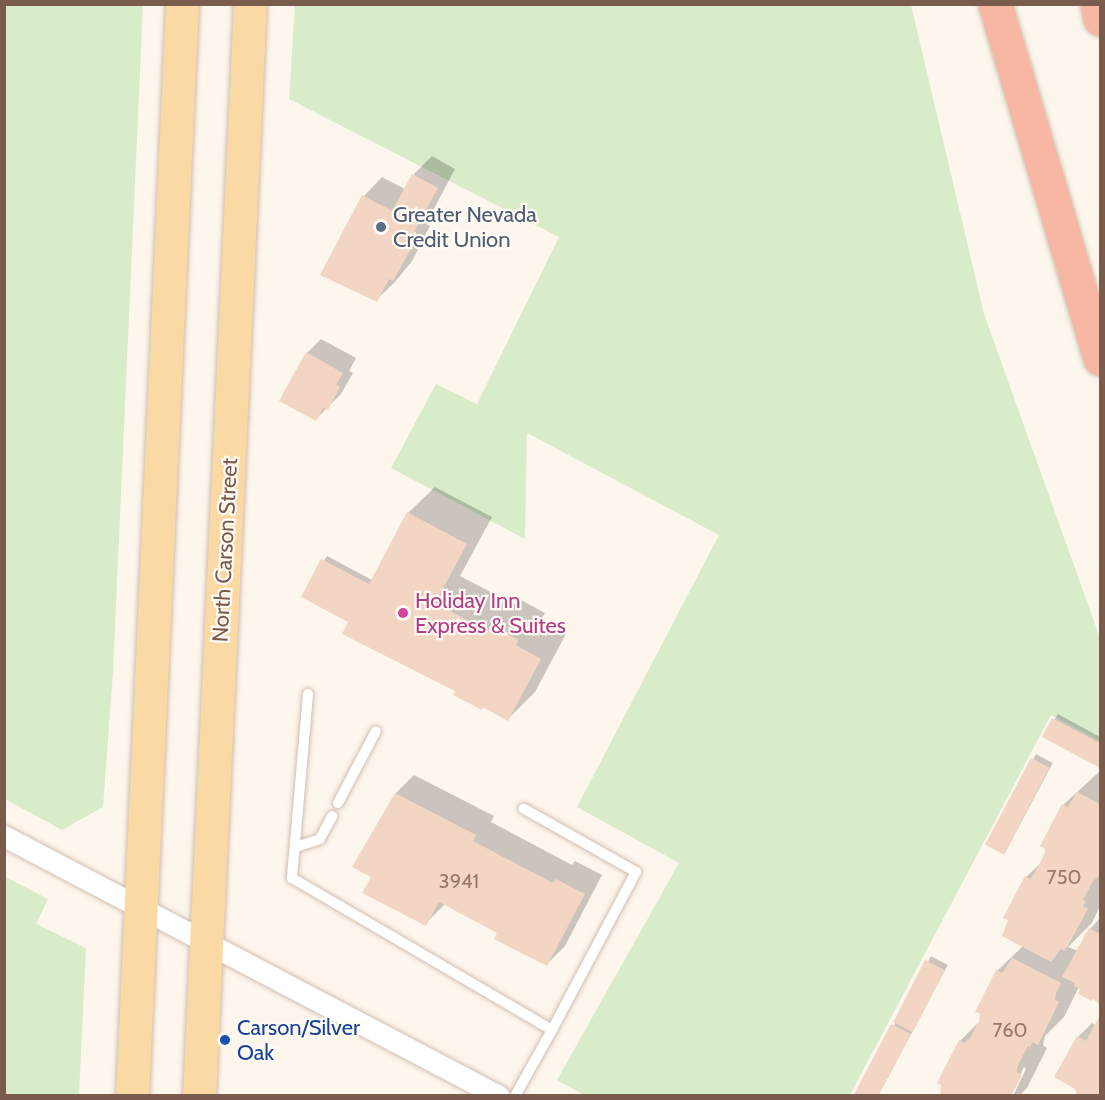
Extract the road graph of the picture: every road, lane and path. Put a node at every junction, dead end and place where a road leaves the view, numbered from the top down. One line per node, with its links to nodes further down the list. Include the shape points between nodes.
1 (182, 4): 14 (main road)
2 (250, 4): 15 (main road, North Carson Street)
3 (995, 4): 6 (highway)
4 (1096, 4): 5 (highway)
5 (1101, 19)
6 (1101, 359)
7 (308, 694): 13 (lane)
8 (376, 730): 9 (lane)
9 (338, 802)
10 (524, 809): 16 (lane, via 636,872)
11 (332, 816): 13 (lane, via 320,839)
12 (4, 836): 14 (street)
13 (296, 848): 16 (lane, via 292,878)
14 (141, 907): 15 (street); 17 (main road)
15 (207, 941): 18 (main road, North Carson Street); 19 (street)
16 (552, 1030): 20 (lane)
17 (132, 1095)
18 (199, 1095)
19 (499, 1095)
20 (515, 1095)

